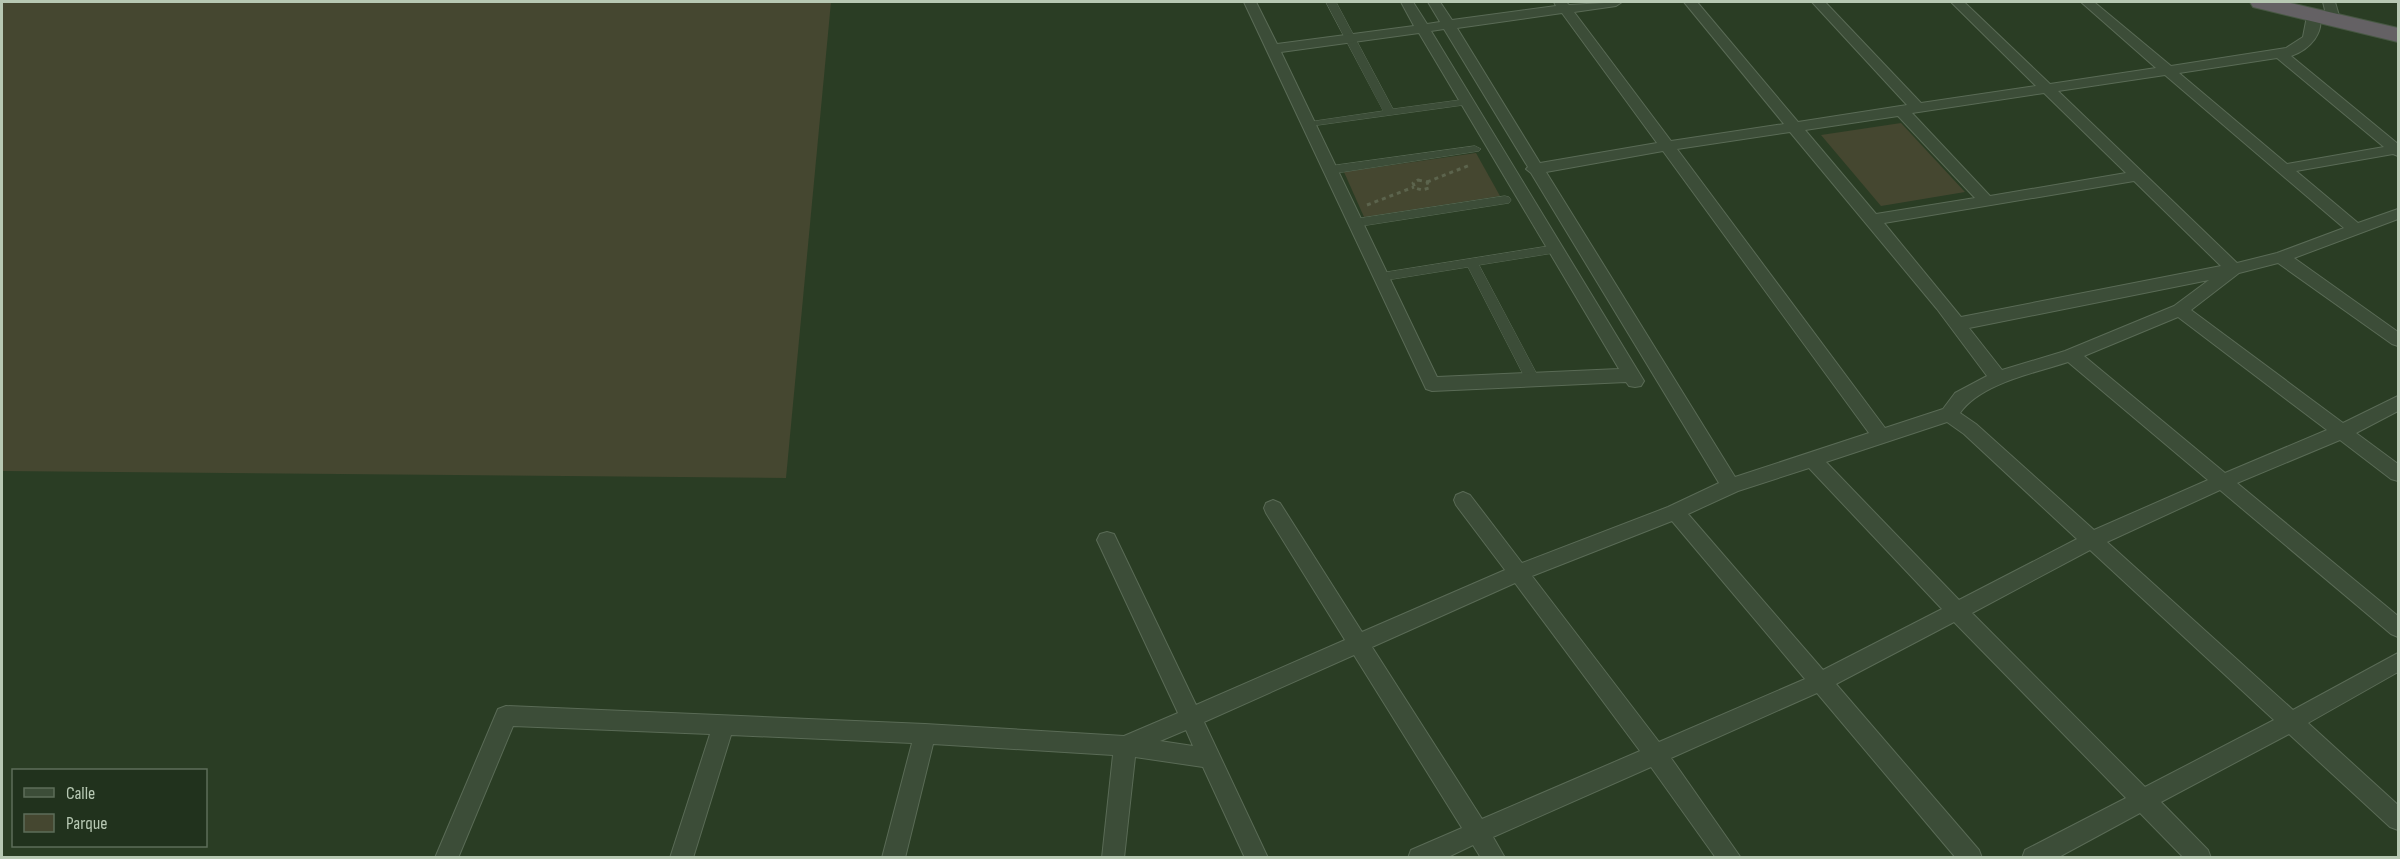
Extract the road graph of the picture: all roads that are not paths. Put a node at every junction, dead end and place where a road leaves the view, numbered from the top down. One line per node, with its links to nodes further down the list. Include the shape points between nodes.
1 (1250, 2): 17 (street)
2 (1331, 2): 16 (street)
3 (1407, 2): 14 (street)
4 (1434, 2): 13 (street)
5 (1616, 2): 11 (street)
6 (1690, 2): 26 (street)
7 (1818, 2): 22 (street)
8 (1957, 2): 20 (street)
9 (2087, 2): 19 (street)
10 (2261, 2): 12 (highway)
11 (1563, 5): 13 (street); 27 (street)
12 (2325, 11): 15 (highway); 18 (street, via 2308,42 2301,48)
13 (1448, 24): 14 (street); 30 (street)
14 (1423, 28): 16 (street); 21 (street)
15 (2398, 34)
16 (1351, 38): 17 (street); 24 (street)
17 (1272, 49): 25 (street)
18 (2279, 53): 19 (street); 29 (street)
19 (2167, 70): 20 (street); 31 (street)
20 (2047, 88): 22 (street); 33 (street)
21 (1467, 102): 24 (street); 40 (street)
22 (1917, 108): 23 (street)
23 (1901, 111): 26 (street); 35 (street)
24 (1390, 113): 25 (street)
25 (1308, 125): 32 (street)
26 (1796, 126): 27 (street); 37 (street)
27 (1667, 146): 30 (street); 54 (street)
28 (1475, 149): 32 (street)
29 (2398, 150): 31 (street)
30 (1534, 168): 58 (street)
31 (2283, 169): 39 (street)
32 (1330, 170): 36 (street)
33 (2137, 176): 35 (street); 43 (street)
34 (1505, 200): 36 (street)
35 (1986, 201): 37 (street)
36 (1356, 215): 44 (street)
37 (1873, 220): 46 (street)
38 (2394, 220): 39 (street)
39 (2356, 230): 41 (street)
40 (1556, 249): 42 (street); 50 (street, via 1633,378)
41 (2281, 257): 43 (street); 47 (street)
42 (1472, 263): 44 (street); 50 (street)
43 (2234, 269): 45 (street); 46 (street)
44 (1381, 278): 50 (street, via 1432,384)
45 (2180, 310): 48 (street); 53 (street)
46 (1957, 324): 49 (street)
47 (2398, 340)
48 (2071, 355): 49 (street); 57 (street)
49 (1998, 378): 52 (street, via 1961,398)
50 (1533, 380)
51 (2398, 403): 53 (street)
52 (1949, 414): 54 (street); 63 (street)
53 (2342, 432): 56 (street); 57 (street)
54 (1882, 437): 55 (street)
55 (1812, 459): 58 (street); 65 (street)
56 (2398, 474)
57 (2221, 482): 63 (street); 66 (street)
58 (1731, 486): 61 (street)
59 (1463, 500): 64 (street)
60 (1273, 508): 67 (street)
61 (1675, 512): 64 (street); 69 (street)
62 (1107, 540): 70 (street)
63 (2092, 540): 65 (street); 71 (street)
64 (1518, 573): 67 (street); 75 (street)
65 (1957, 611): 69 (street); 77 (street)
66 (2398, 628)
67 (1359, 643): 70 (street); 79 (street)
68 (2398, 662): 71 (street)
69 (1820, 682): 75 (street); 88 (street)
70 (1190, 717): 74 (street); 76 (street)
71 (2293, 722): 77 (street); 78 (street)
72 (723, 726): 73 (street); 80 (street, via 506,716); 81 (street)
73 (925, 734): 74 (street); 82 (street)
74 (1125, 746): 76 (street); 83 (street)
75 (1656, 754): 79 (street); 87 (street)
76 (1209, 758): 84 (street)
77 (2144, 800): 89 (street); 90 (street)
78 (2398, 819)
79 (1479, 832): 85 (street); 86 (street)
80 (446, 858)
81 (681, 858)
82 (893, 858)
83 (1113, 858)
84 (1257, 858)
85 (1419, 858)
86 (1494, 858)
87 (1730, 858)
88 (1971, 858)
89 (2033, 858)
90 (2200, 858)

